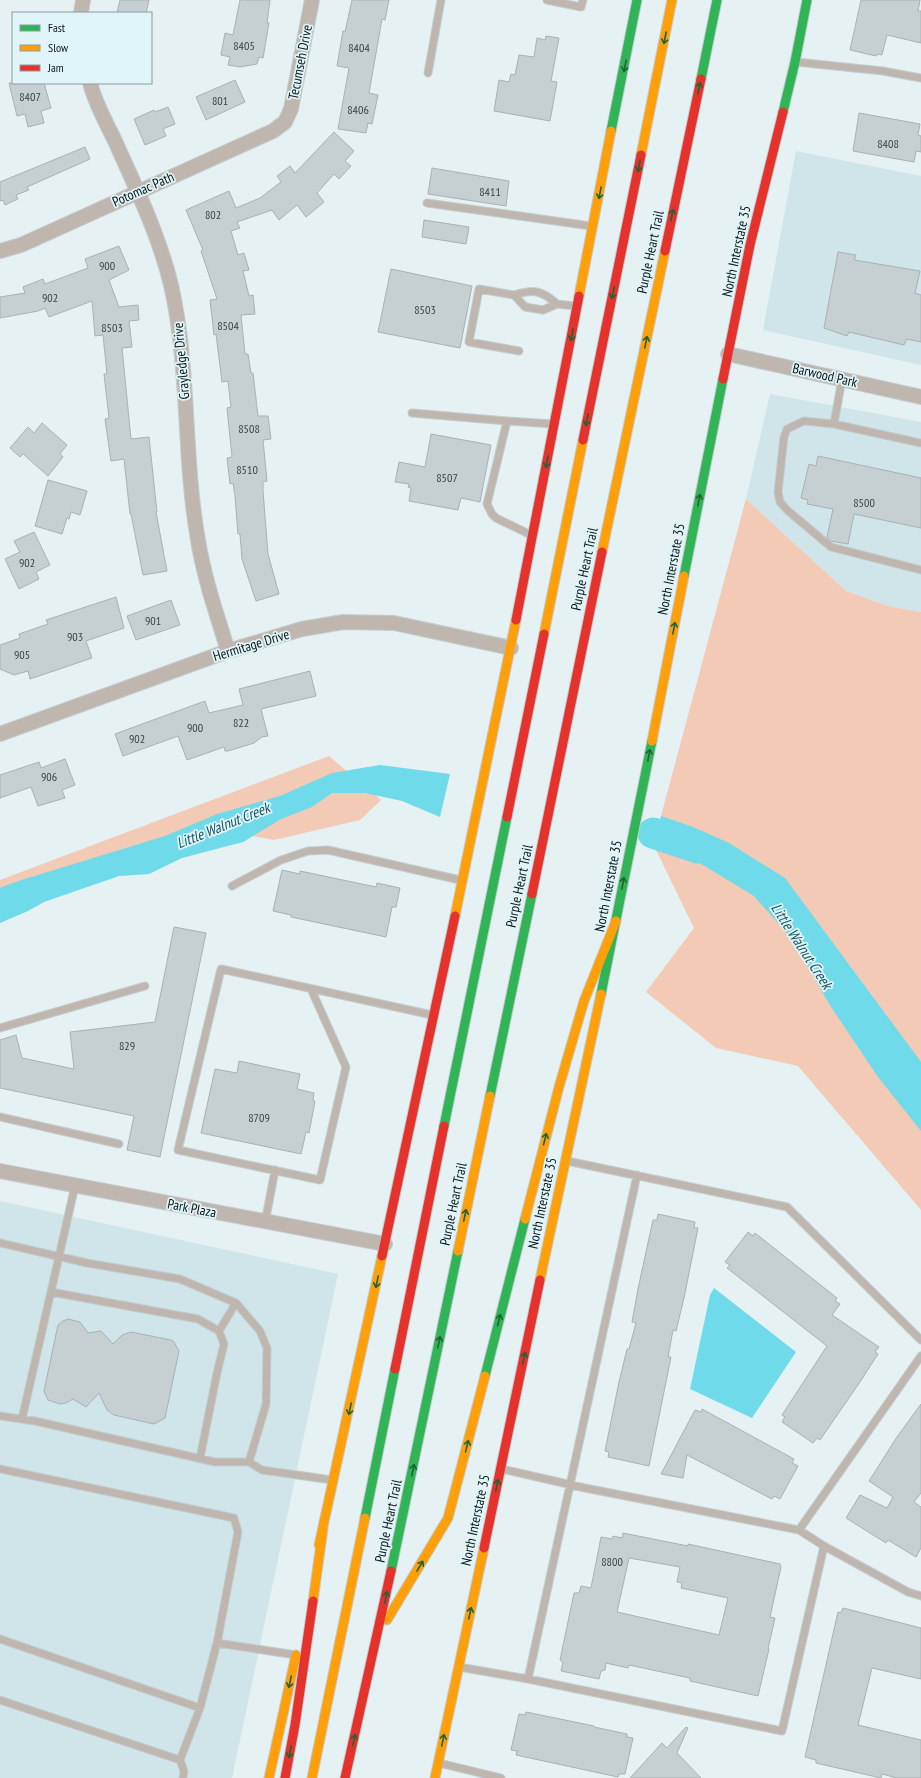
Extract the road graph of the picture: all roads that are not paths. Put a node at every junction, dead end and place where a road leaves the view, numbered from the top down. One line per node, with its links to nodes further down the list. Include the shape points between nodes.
1 (83, 0): 10 (street)
2 (312, 0): 15 (street, Tecumseh Drive, via 291,109)
3 (441, 0): 12 (lane)
4 (547, 0): 5 (lane, via 581,7)
5 (583, 0)
6 (637, 0): 18 (main road, one-way to 18)
7 (672, 0): 85 (main road, Purple Heart Trail, one-way to 85)
8 (717, 0): 72 (main road, Purple Heart Trail, one-way to 8)
9 (807, 0): 11 (main road, North Interstate 35)
10 (81, 12)
11 (795, 62): 13 (lane, via 882,71); 24 (main road, North Interstate 35, via 750,245)
12 (428, 73)
13 (921, 78)
14 (90, 84): 16 (street, Grayledge Drive)
15 (285, 122): 16 (street, Potomac Path, via 273,131)
16 (138, 191): 19 (street, Potomac Path, via 21,245); 35 (street, Grayledge Drive, via 170,284 178,325 191,489 198,541 210,595)
17 (427, 203): 18 (lane)
18 (593, 226): 22 (main road)
19 (0, 251)
20 (514, 295): 21 (lane, via 529,291 546,294); 21 (lane, via 525,307 543,310); 23 (lane, via 479,289 469,342)
21 (557, 304): 22 (lane)
22 (578, 307): 29 (main road, one-way to 29)
23 (519, 351)
24 (728, 354): 25 (street, Barwood Park); 39 (main road, North Interstate 35, one-way to 24)
25 (842, 379): 26 (street, Barwood Park); 30 (lane)
26 (921, 397)
27 (412, 413): 28 (lane)
28 (506, 421): 29 (lane); 32 (lane, via 488,504 496,518)
29 (555, 424): 32 (main road, one-way to 32)
30 (834, 424): 31 (lane); 33 (lane, via 804,420 787,429 778,492 780,502 831,547)
31 (921, 443)
32 (533, 536): 34 (main road)
33 (921, 570)
34 (511, 648): 35 (street, Hermitage Drive, via 394,623 343,622 302,629); 37 (main road)
35 (228, 651): 36 (street, Hermitage Drive)
36 (0, 734)
37 (462, 881): 38 (lane, via 328,850 308,851 281,860); 42 (main road)
38 (232, 886)
39 (616, 921): 46 (main road, North Interstate 35); 72 (main road, one-way to 39, via 448,1518 559,1086 584,1001)
40 (144, 986): 43 (lane)
41 (312, 989): 42 (lane); 47 (lane, via 346,1067 320,1180); 47 (lane, via 221,969 178,1150)
42 (434, 1016): 53 (main road)
43 (0, 1028)
44 (0, 1117): 45 (lane)
45 (119, 1144)
46 (566, 1160): 49 (lane); 64 (main road, North Interstate 35, one-way to 46)
47 (275, 1170): 51 (lane)
48 (0, 1171): 50 (street, Park Plaza)
49 (637, 1175): 58 (lane, via 787,1207); 67 (lane)
50 (75, 1186): 51 (street, Park Plaza); 54 (lane)
51 (265, 1223): 53 (street, Park Plaza)
52 (0, 1243): 54 (lane)
53 (385, 1244): 66 (main road, one-way to 66)
54 (59, 1257): 55 (lane); 56 (lane, via 180,1279)
55 (51, 1292): 57 (lane, via 198,1319); 61 (lane)
56 (236, 1303): 57 (lane); 63 (lane, via 260,1331 267,1348 266,1404)
57 (219, 1330): 62 (lane, via 224,1344)
58 (921, 1340)
59 (921, 1356): 69 (lane)
60 (0, 1416): 61 (lane)
61 (22, 1419): 62 (lane)
62 (200, 1458): 63 (lane, via 214,1462)
63 (249, 1462): 66 (lane, via 262,1470)
64 (500, 1469): 67 (lane); 76 (main road, North Interstate 35, one-way to 64)
65 (0, 1470): 74 (lane, via 234,1518 238,1532)
66 (335, 1480): 68 (main road)
67 (569, 1484): 69 (lane); 77 (lane)
68 (323, 1529): 75 (main road); 84 (main road, one-way to 84)
69 (799, 1530): 70 (lane)
70 (824, 1546): 71 (lane, via 908,1592); 77 (lane, via 782,1731)
71 (921, 1596)
72 (378, 1635): 86 (main road, Purple Heart Trail, one-way to 72)
73 (0, 1639): 79 (lane)
74 (217, 1643): 75 (lane); 79 (lane)
75 (296, 1655): 83 (main road, one-way to 83)
76 (459, 1667): 77 (lane); 81 (main road, North Interstate 35, one-way to 76)
77 (528, 1679)
78 (0, 1700): 80 (lane)
79 (200, 1708): 80 (lane)
80 (180, 1760): 82 (lane, via 184,1771)
81 (439, 1763): 87 (main road, North Interstate 35); 88 (lane)
82 (183, 1778)
83 (269, 1778)
84 (285, 1778)
85 (312, 1778)
86 (345, 1778)
87 (435, 1778)
88 (502, 1778)

